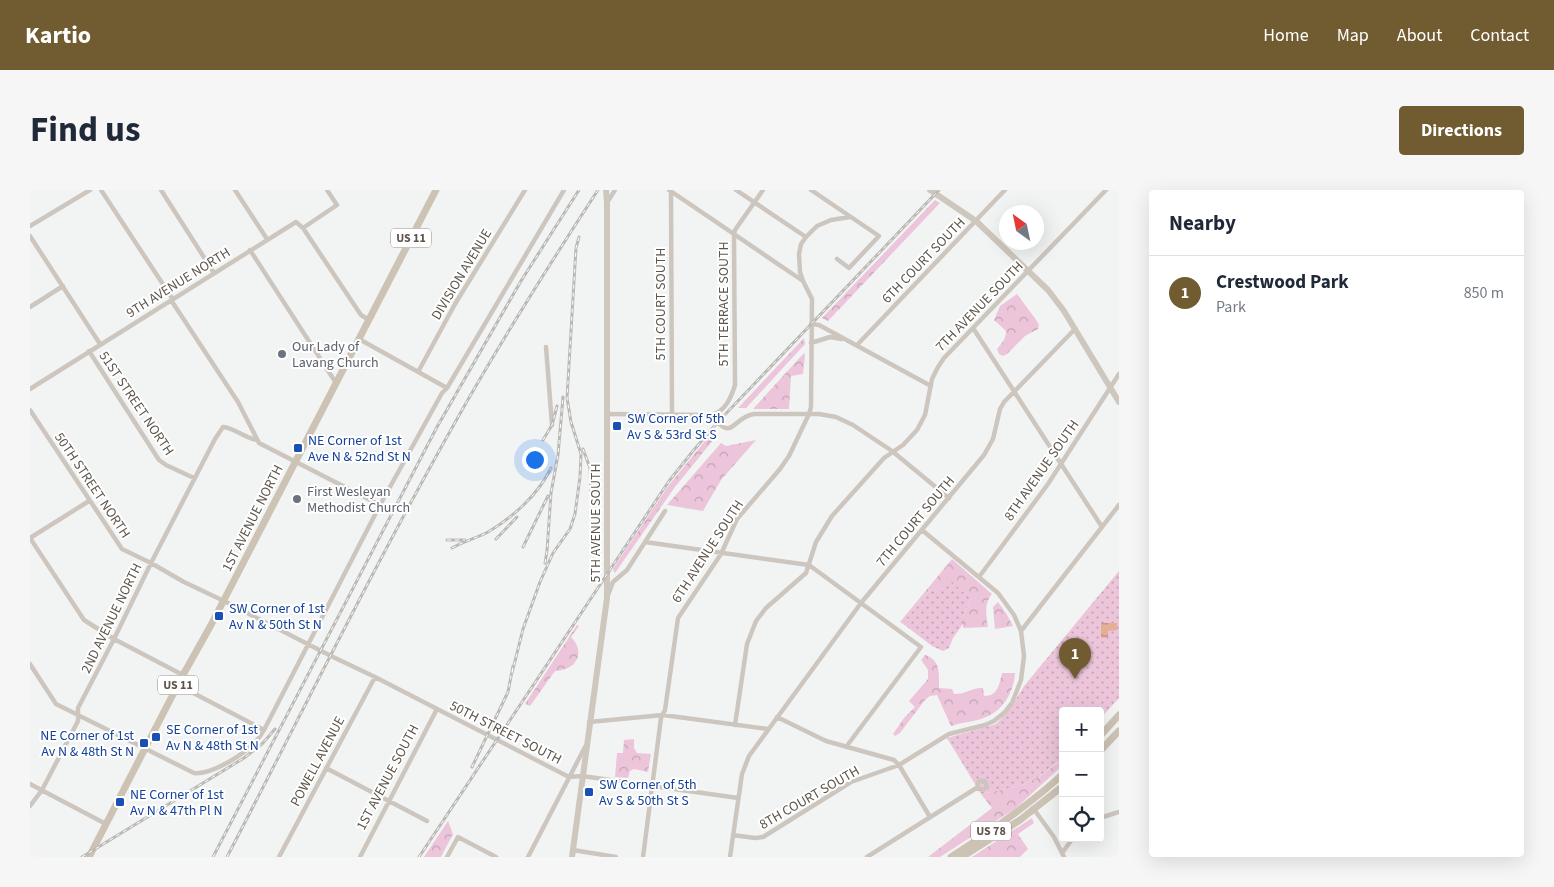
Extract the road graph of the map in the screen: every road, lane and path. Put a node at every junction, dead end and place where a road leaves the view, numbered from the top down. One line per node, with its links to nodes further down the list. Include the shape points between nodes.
1 (90, 190): 22 (street)
2 (101, 190): 34 (street)
3 (161, 190): 31 (street)
4 (235, 190): 27 (street)
5 (327, 190): 23 (street, 9TH AVENUE NORTH, via 338,206)
6 (436, 190): 36 (main road, 1ST AVENUE NORTH / US 11)
7 (525, 190): 47 (street, DIVISION AVENUE, via 455,304)
8 (564, 190): 51 (street)
9 (606, 190): 19 (street)
10 (615, 190): 19 (street)
11 (736, 190): 18 (street)
12 (763, 190): 18 (street, 5TH TERRACE SOUTH)
13 (811, 190): 20 (street)
14 (930, 190): 21 (street)
15 (1006, 190): 21 (street, 6TH COURT SOUTH)
16 (1106, 190): 30 (street, 7TH AVENUE SOUTH)
17 (670, 191): 24 (street); 59 (street, 5TH COURT SOUTH)
18 (754, 202): 24 (street, 5TH TERRACE SOUTH); 26 (street)
19 (607, 203): 57 (street, 5TH AVENUE SOUTH)
20 (850, 217): 26 (street, via 817,226); 29 (street, via 878,236 849,268)
21 (976, 221): 30 (street); 44 (street, 6TH COURT SOUTH)
22 (30, 225)
23 (302, 228): 27 (street, 9TH AVENUE NORTH, via 296,222); 36 (street, via 361,315)
24 (734, 234): 32 (street); 60 (street, 5TH TERRACE SOUTH, via 735,385 725,406)
25 (30, 236): 33 (street, 51ST STREET NORTH)
26 (806, 237): 32 (street, 6TH AVENUE SOUTH, via 799,254)
27 (267, 239): 28 (street, 9TH AVENUE NORTH)
28 (250, 250): 31 (street, 9TH AVENUE NORTH); 49 (street)
29 (837, 259)
30 (1028, 271): 38 (street, 7TH AVENUE SOUTH); 39 (street, via 1053,296)
31 (214, 272): 34 (street, 9TH AVENUE NORTH)
32 (803, 281): 37 (street, 6TH AVENUE SOUTH, via 812,299)
33 (62, 286): 35 (street); 43 (street, 51ST STREET NORTH)
34 (172, 299): 43 (street, 9TH AVENUE NORTH); 62 (street, via 238,402)
35 (30, 307)
36 (370, 320): 40 (main road, 1ST AVENUE NORTH / US 11)
37 (811, 324): 41 (street, via 819,324); 42 (street, 6TH AVENUE SOUTH)
38 (973, 328): 50 (street, 7TH AVENUE SOUTH, via 941,362); 54 (street)
39 (1075, 329): 52 (street); 54 (street, 7TH COURT SOUTH)
40 (359, 339): 47 (street); 49 (main road, 1ST AVENUE NORTH / US 11)
41 (844, 339): 42 (street, via 830,337); 44 (street)
42 (811, 343): 58 (street, 6TH AVENUE SOUTH)
43 (100, 344): 46 (street, 9TH AVENUE NORTH)
44 (857, 346): 50 (street)
45 (546, 347): 61 (street)
46 (89, 351): 53 (street, 9TH AVENUE NORTH); 66 (street, 51ST STREET NORTH, via 159,460)
47 (418, 372): 51 (street)
48 (1119, 374): 52 (street, 8TH AVENUE SOUTH)
49 (336, 383): 64 (main road, 1ST AVENUE NORTH / US 11)
50 (930, 386): 63 (street, 7TH AVENUE SOUTH, via 920,426)
51 (447, 388): 69 (street)
52 (1110, 388): 55 (street); 65 (street, 8TH AVENUE SOUTH)
53 (30, 389)
54 (1014, 391): 65 (street); 67 (street, 7TH COURT SOUTH, via 1001,406 988,450)
55 (1119, 402)
56 (30, 410): 68 (street, 50TH STREET NORTH)
57 (607, 414): 59 (street); 80 (street, 5TH AVENUE SOUTH)
58 (809, 414): 60 (street, via 751,414 728,428 717,424); 63 (street, via 836,417); 76 (street, 6TH AVENUE SOUTH, via 789,456 740,515)
59 (672, 415): 60 (street)
60 (711, 415)
61 (552, 425)
62 (257, 440): 64 (street); 66 (street, 2ND AVENUE NORTH, via 222,427)
63 (892, 451): 67 (street); 78 (street, 7TH AVENUE SOUTH, via 827,522)
64 (296, 461): 69 (street); 81 (main road, 1ST AVENUE NORTH / US 11)
65 (1061, 463): 72 (street); 79 (street, 8TH AVENUE SOUTH)
66 (194, 478): 77 (street, 2ND AVENUE NORTH)
67 (949, 498): 73 (street, 7TH COURT SOUTH)
68 (89, 501): 74 (street); 77 (street, 50TH STREET NORTH, via 122,549)
69 (380, 505): 85 (street)
70 (1119, 505): 72 (street)
71 (665, 512): 75 (street)
72 (1102, 527): 83 (street)
73 (922, 530): 79 (street); 82 (street, 7TH COURT SOUTH)
74 (30, 538): 84 (street, via 84,620)
75 (645, 542): 76 (street); 80 (street, via 627,570 614,582)
76 (721, 554): 78 (street); 91 (street, 6TH AVENUE SOUTH, via 678,618)
77 (150, 563): 81 (street, 50TH STREET NORTH); 84 (street, 2ND AVENUE NORTH)
78 (809, 565): 82 (street); 96 (street, 7TH AVENUE SOUTH, via 806,574 766,608 753,626 746,644)
79 (978, 576): 83 (street, via 1004,600)
80 (607, 598): 95 (street, 5TH AVENUE SOUTH)
81 (224, 601): 85 (street, 50TH STREET NORTH); 87 (main road, 1ST AVENUE NORTH / US 11)
82 (861, 603): 94 (street, 7TH COURT SOUTH); 102 (street, via 921,647)
83 (1021, 631): 105 (street, 8TH COURT SOUTH, via 1024,648 1022,672 1016,696 1006,712 990,723 944,736)
84 (114, 639): 87 (street); 93 (street, 2ND AVENUE NORTH, via 78,708)
85 (308, 645): 88 (street, 50TH STREET SOUTH); 98 (street)
86 (30, 664): 93 (street, via 56,704)
87 (183, 675): 89 (main road, 1ST AVENUE NORTH / US 11)
88 (375, 677): 90 (street, 50TH STREET SOUTH); 106 (street, POWELL AVENUE)
89 (178, 685): 98 (street); 104 (main road, 1ST AVENUE NORTH / US 11)
90 (437, 709): 108 (street, 50TH STREET SOUTH); 116 (street, 1ST AVENUE SOUTH)
91 (662, 715): 95 (street); 96 (street); 111 (street, 6TH AVENUE SOUTH)
92 (1119, 715): 100 (main road)
93 (78, 716): 104 (street); 114 (street, 2ND AVENUE NORTH)
94 (777, 717): 97 (street, 7TH COURT SOUTH); 102 (street, via 819,738)
95 (589, 722): 101 (street, 5TH AVENUE SOUTH)
96 (735, 725): 97 (street)
97 (768, 729): 115 (street, via 744,764)
98 (264, 730): 104 (street, via 257,741 242,753 212,771 198,774)
99 (1119, 731): 103 (main road)
100 (1104, 732)
101 (586, 745): 107 (street, 5TH AVENUE SOUTH); 108 (street)
102 (846, 747): 105 (street, via 890,758)
103 (1104, 747)
104 (145, 749): 124 (main road, 1ST AVENUE NORTH / US 11)
105 (899, 765): 121 (street); 125 (street, 8TH COURT SOUTH, via 851,782 763,838)
106 (326, 768): 116 (street); 130 (street, POWELL AVENUE)
107 (582, 776): 108 (street, 50TH STREET SOUTH); 111 (street, 50TH STREET SOUTH); 127 (street, 5TH AVENUE SOUTH)
108 (569, 777): 134 (street)
109 (1059, 777): 117 (main road, US 78)
110 (30, 784): 114 (street)
111 (653, 786): 115 (street, 50TH STREET SOUTH); 136 (street, 6TH AVENUE SOUTH)
112 (978, 787): 121 (street)
113 (1059, 789): 119 (main road, US 78)
114 (42, 790): 118 (street, 2ND AVENUE NORTH); 124 (street)
115 (738, 798): 125 (street)
116 (389, 802): 123 (street); 131 (street, 1ST AVENUE SOUTH)
117 (1029, 803): 119 (street); 139 (main road, US 78)
118 (30, 806)
119 (1034, 810): 128 (street, via 1050,830); 140 (main road, US 78)
120 (1119, 812): 122 (street)
121 (930, 817): 138 (street)
122 (1104, 817)
123 (427, 821)
124 (106, 824): 129 (main road, 1ST AVENUE NORTH / US 11)
125 (733, 835): 137 (street)
126 (1071, 842): 128 (street)
127 (572, 853): 135 (street)
128 (1063, 855)
129 (89, 857)
130 (279, 857)
131 (360, 857)
132 (447, 857): 133 (street, via 458,837)
133 (496, 857)
134 (528, 857)
135 (616, 857)
136 (643, 857)
137 (730, 857)
138 (867, 857)
139 (951, 857)
140 (962, 857)

